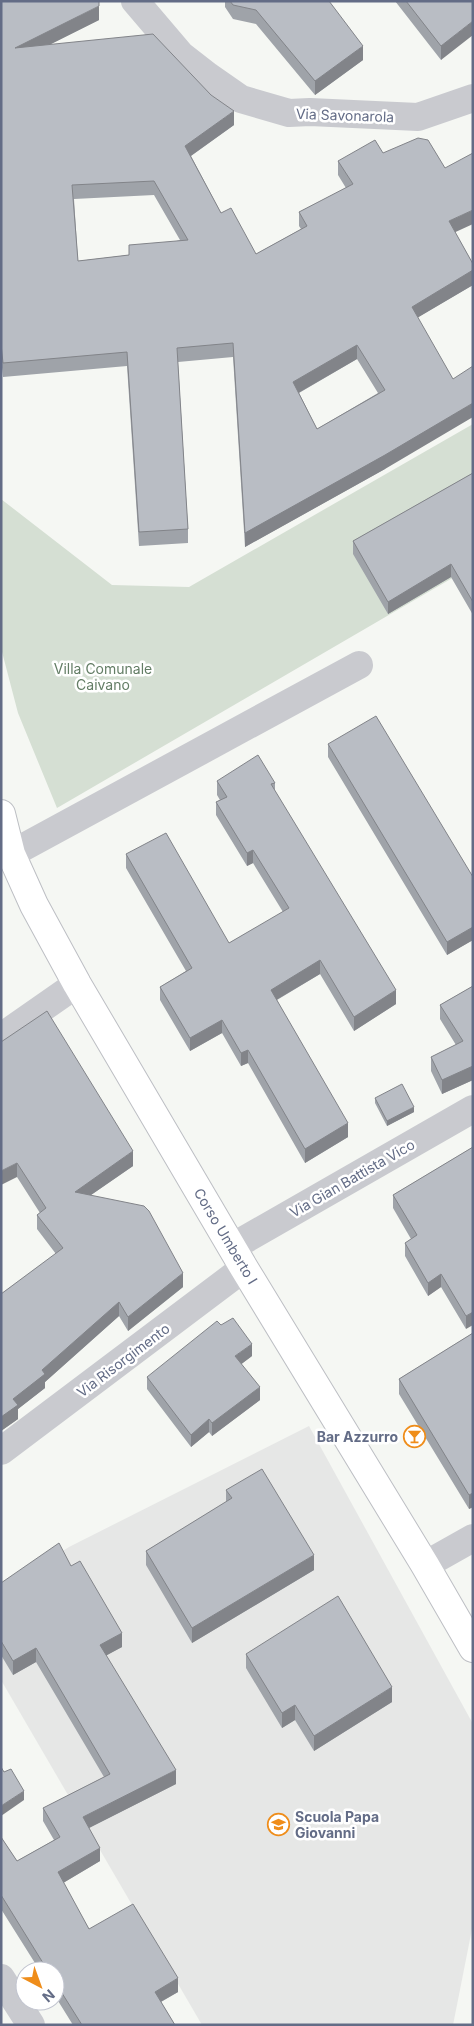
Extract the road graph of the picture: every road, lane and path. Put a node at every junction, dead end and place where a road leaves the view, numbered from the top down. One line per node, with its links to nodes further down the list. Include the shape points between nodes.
1 (134, 1): 2 (street, Via Savonarola, via 182,55 208,76 242,99 289,113 418,117)
2 (473, 98)
3 (359, 665): 5 (street)
4 (1, 814): 5 (main road, Corso Umberto I)
5 (11, 854): 6 (main road, Corso Umberto I, via 34,905)
6 (77, 984): 7 (street); 9 (main road, Corso Umberto I)
7 (1, 1037)
8 (473, 1109): 9 (street, Via Gian Battista Vico)
9 (238, 1258): 10 (street, Via Risorgimento); 12 (main road, Corso Umberto I)
10 (1, 1451)
11 (473, 1538): 12 (street)
12 (425, 1565): 13 (main road, Corso Umberto I)
13 (473, 1648)
14 (3, 1982): 15 (street)
15 (31, 2025)

